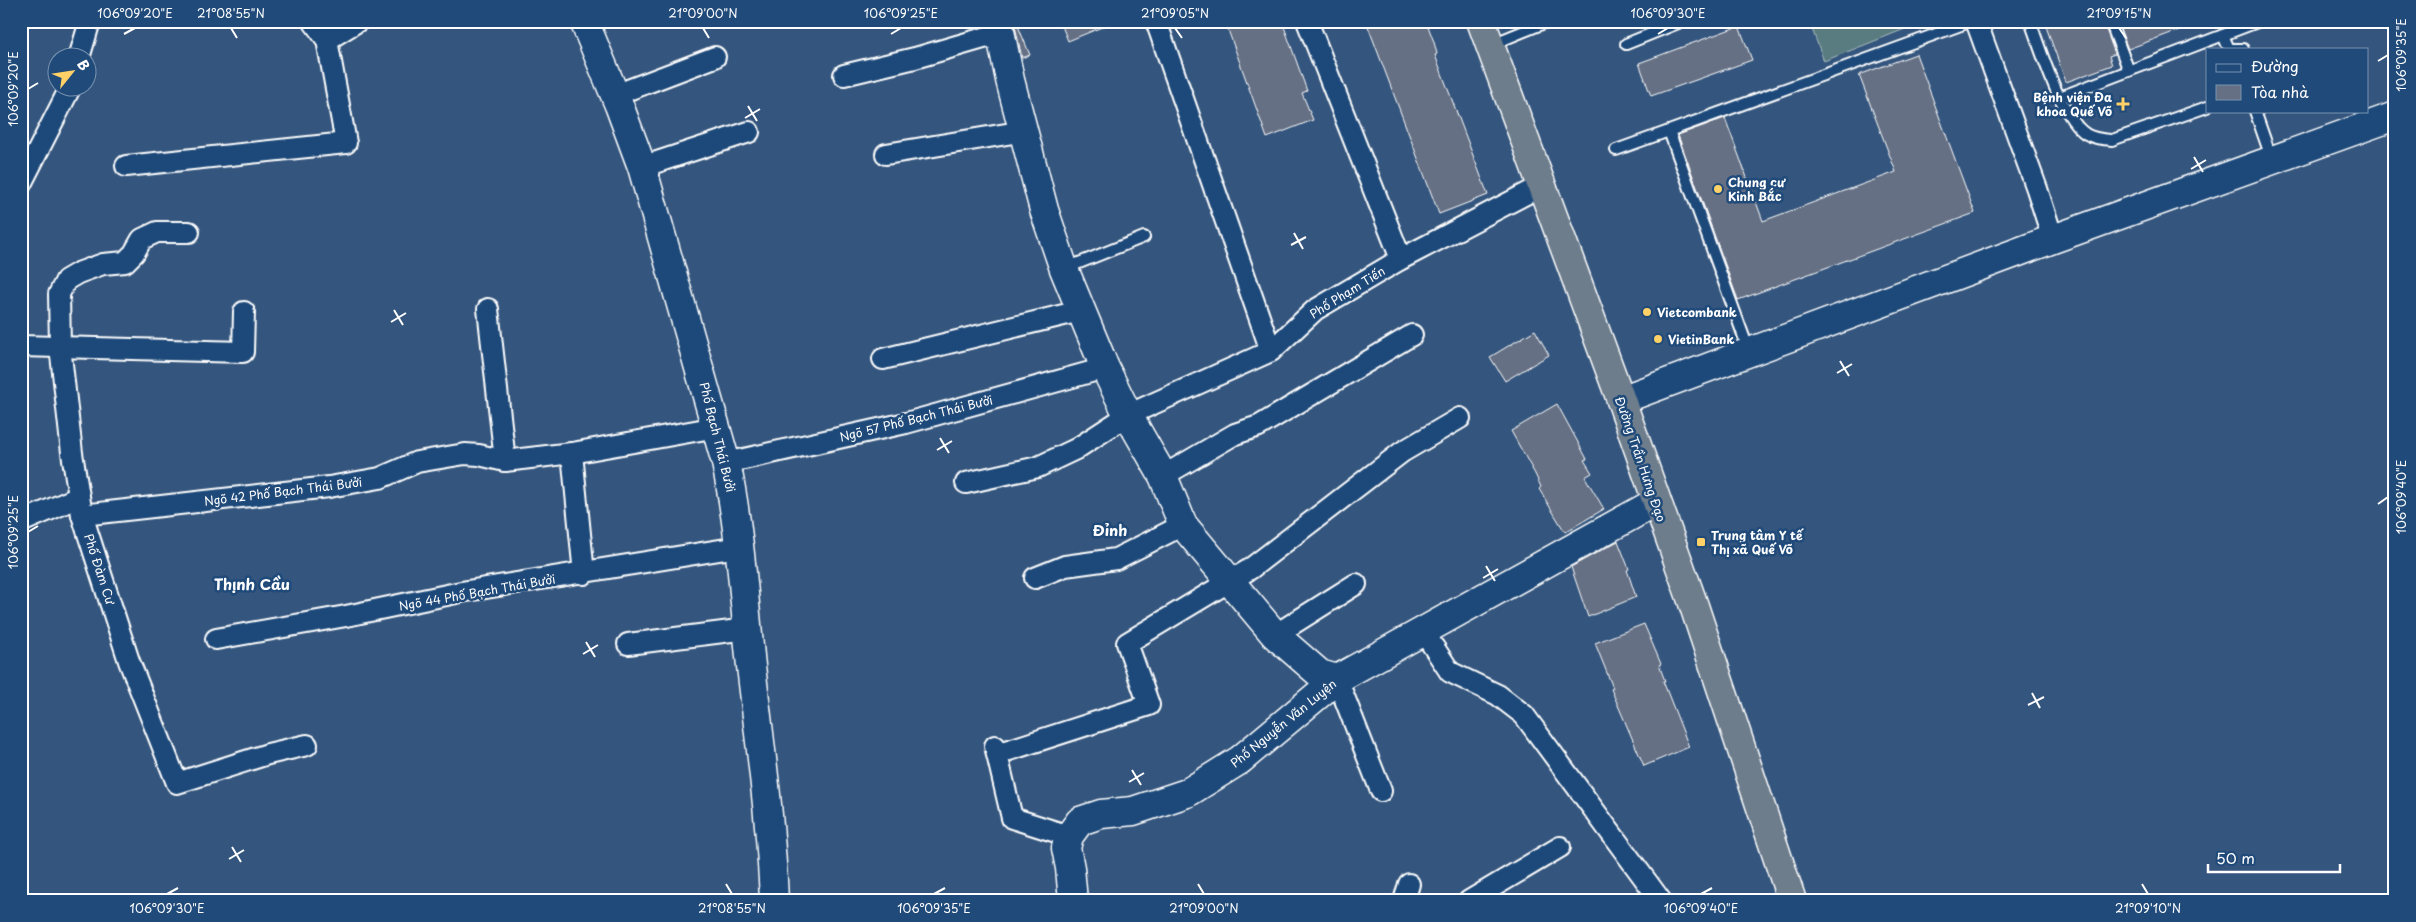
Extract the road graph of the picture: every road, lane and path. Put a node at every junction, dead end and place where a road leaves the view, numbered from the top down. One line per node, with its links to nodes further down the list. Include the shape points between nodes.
1 (90, 21): 18 (street)
2 (313, 21): 16 (street)
3 (358, 21): 16 (street)
4 (584, 21): 23 (street, Phố Bạch Thái Bưởi)
5 (1156, 21): 50 (street)
6 (1307, 21): 42 (street)
7 (1550, 21): 14 (lane)
8 (1683, 21): 17 (lane)
9 (1974, 21): 30 (lane); 41 (street, via 2038,189)
10 (2030, 21): 24 (lane)
11 (2110, 21): 21 (lane)
12 (2260, 21): 15 (lane)
13 (999, 27): 22 (street, via 915,58); 29 (street)
14 (1485, 33): 38 (highway, Đường Trần Hưng Đạo)
15 (2223, 36): 19 (lane); 21 (lane)
16 (327, 40): 35 (street, via 346,143)
17 (1626, 44)
18 (82, 48)
19 (2229, 48)
20 (715, 57): 23 (street)
21 (2129, 72): 24 (lane)
22 (844, 75)
23 (615, 95): 36 (street, Phố Bạch Thái Bưởi)
24 (2060, 97): 26 (lane, via 2084,133 2097,139 2112,140)
25 (65, 98): 37 (street)
26 (2206, 106)
27 (2255, 112): 34 (lane)
28 (2395, 116): 34 (street)
29 (1024, 131): 33 (street); 43 (street, via 1044,210)
30 (1669, 131): 32 (lane); 51 (lane)
31 (750, 132): 36 (street)
32 (1616, 150)
33 (886, 154)
34 (2273, 161): 41 (street)
35 (126, 166)
36 (642, 167): 57 (street, Phố Bạch Thái Bưởi)
37 (21, 184)
38 (1543, 186): 42 (street, Phố Phạm Tiến); 54 (highway, Đường Trần Hưng Đạo)
39 (189, 232): 49 (street, Phố Đàm Cư, via 157,232 142,239 125,262 103,264 66,280 59,294)
40 (1144, 237): 43 (lane)
41 (2053, 239): 51 (street)
42 (1401, 259): 50 (street, Phố Phạm Tiến, via 1315,310)
43 (1064, 269): 45 (street)
44 (488, 309): 59 (street)
45 (1080, 311): 52 (street); 53 (street)
46 (244, 312): 49 (street, via 243,352)
47 (1412, 335): 61 (street, via 1259,426 1234,434)
48 (21, 346): 49 (street)
49 (60, 346): 64 (street, Phố Đàm Cư)
50 (1272, 351): 55 (street, Phố Phạm Tiến)
51 (1749, 352): 54 (street)
52 (883, 359)
53 (1105, 368): 55 (street); 60 (street, Ngõ 57 Phố Bạch Thái Bưởi, via 906,423)
54 (1621, 400): 63 (highway, Đường Trần Hưng Đạo)
55 (1128, 415): 61 (street); 62 (street, Phố Phạm Tiến, via 1076,449 1038,467)
56 (1460, 418): 70 (street, via 1402,452)
57 (717, 427): 58 (street, Ngõ 42 Phố Bạch Thái Bưởi); 60 (street, Phố Bạch Thái Bưởi)
58 (572, 453): 59 (street, Ngõ 42 Phố Bạch Thái Bưởi); 68 (street)
59 (505, 460): 64 (street, Ngõ 42 Phố Bạch Thái Bưởi, via 465,454 417,462 380,478 358,483)
60 (726, 463): 67 (street, Phố Bạch Thái Bưởi)
61 (1163, 476): 66 (street)
62 (966, 482)
63 (1656, 502): 73 (street, Phố Nguyễn Văn Luyện); 86 (highway, Đường Trần Hưng Đạo)
64 (81, 506): 65 (street, Ngõ 42 Phố Bạch Thái Bưởi); 78 (street, Phố Đàm Cư, via 129,661 177,783)
65 (21, 522)
66 (1183, 525): 69 (street, via 1116,559 1065,566); 70 (street)
67 (738, 547): 68 (street, Ngõ 44 Phố Bạch Thái Bưởi); 72 (street, Phố Bạch Thái Bưởi)
68 (584, 574): 75 (street, Ngõ 44 Phố Bạch Thái Bưởi, via 461,592)
69 (1035, 578)
70 (1231, 581): 74 (street); 80 (street, via 1127,643 1149,705 996,750 1012,818)
71 (1356, 584): 74 (street)
72 (747, 629): 76 (street); 82 (street, Phố Bạch Thái Bưởi)
73 (1423, 631): 77 (street, Phố Nguyễn Văn Luyện); 85 (street, via 1450,672 1498,696 1524,715)
74 (1275, 635): 77 (street, via 1320,674)
75 (216, 639)
76 (628, 644)
77 (1336, 679): 79 (street); 80 (street, Phố Nguyễn Văn Luyện, via 1217,776 1187,793 1133,811 1102,814 1080,821)
78 (307, 745)
79 (1381, 791)
80 (1069, 836): 83 (street, via 1066,848)
81 (1560, 847): 84 (street)
82 (774, 901)
83 (1073, 901)
84 (1469, 901)
85 (1661, 901)
86 (1792, 901)

